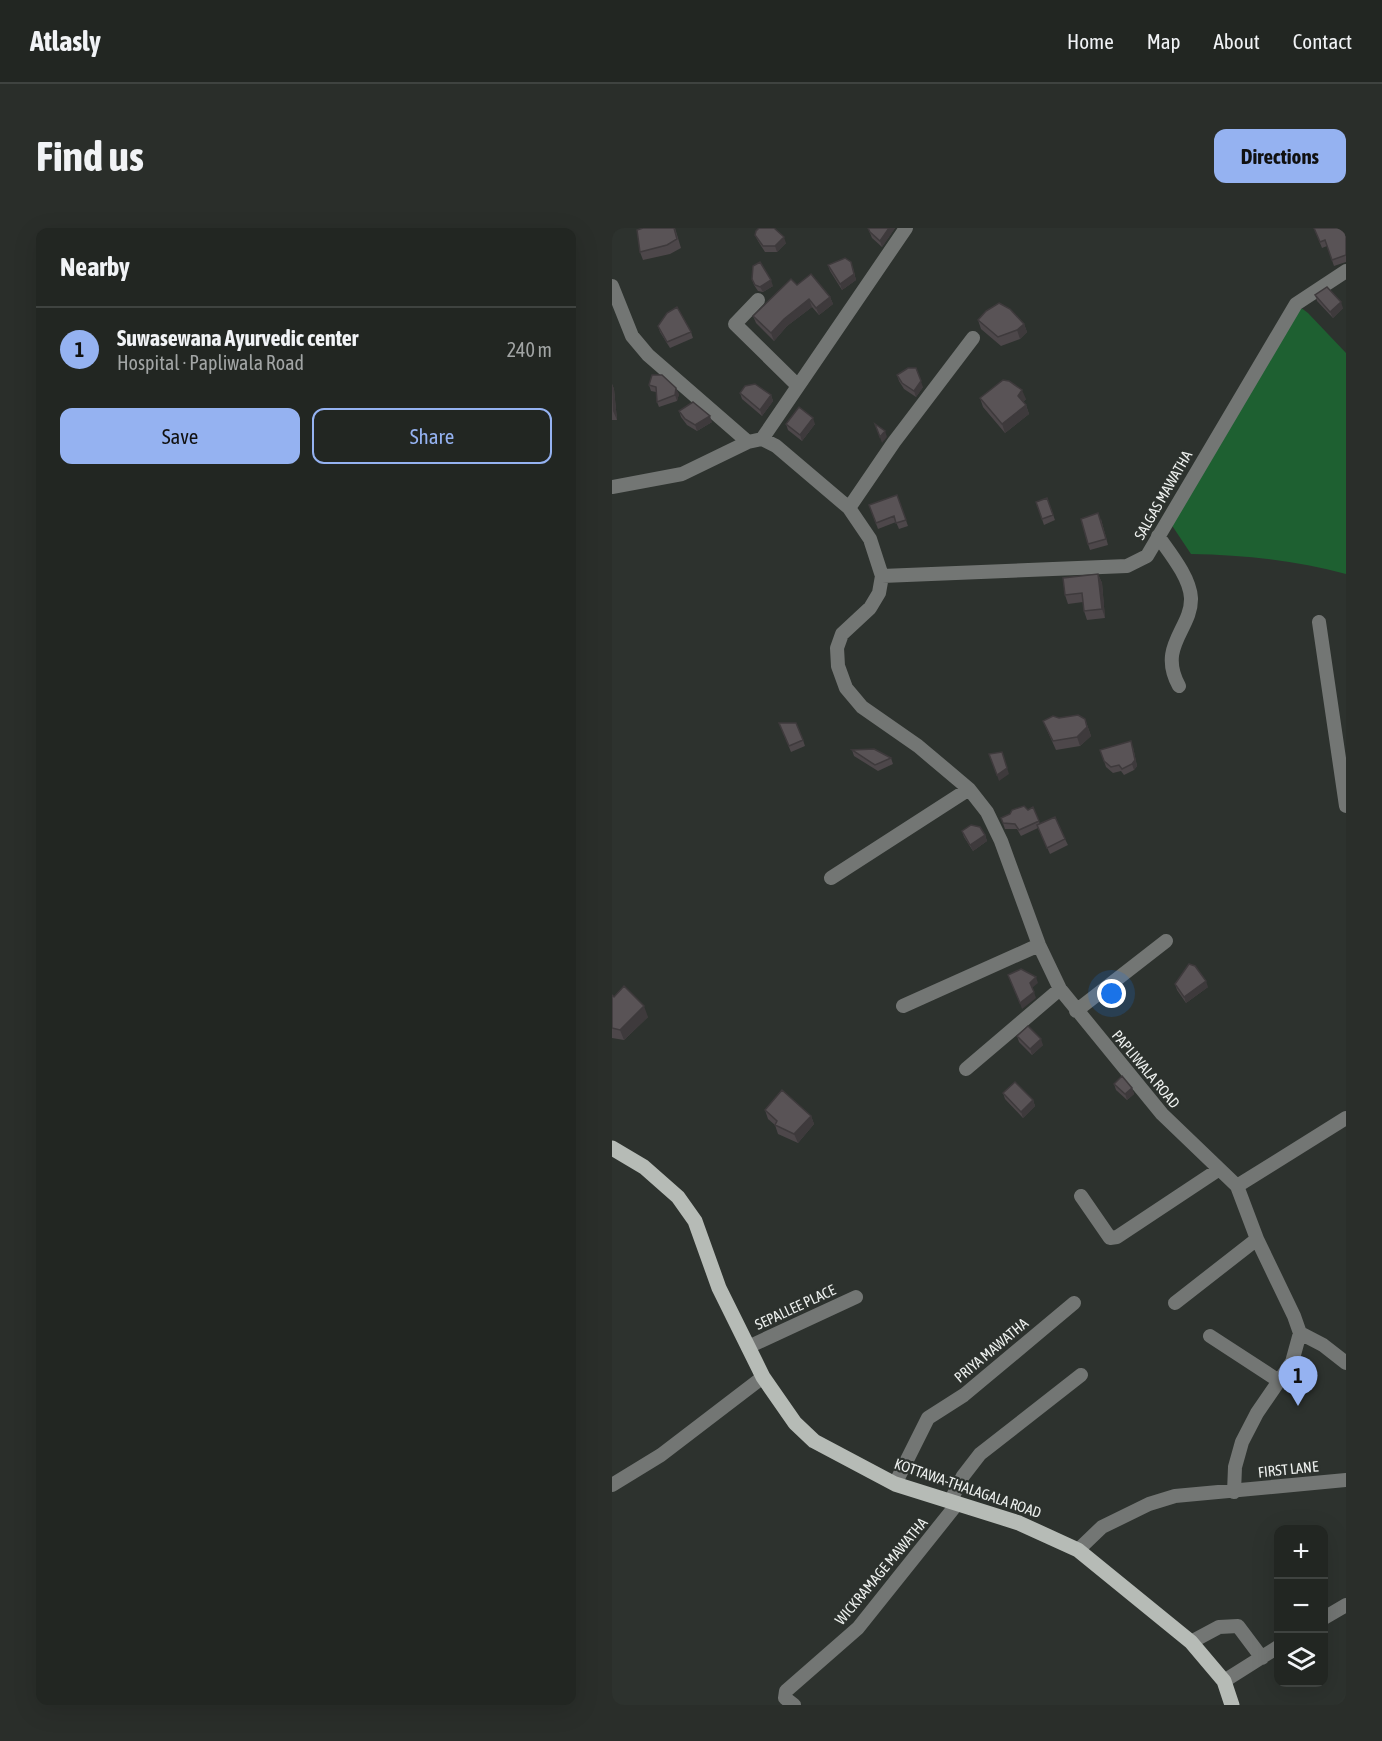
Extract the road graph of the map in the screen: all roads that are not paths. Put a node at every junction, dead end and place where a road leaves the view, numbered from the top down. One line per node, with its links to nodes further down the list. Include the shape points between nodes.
1 (906, 228): 6 (street)
2 (1346, 271): 11 (street, SALGAS MAWATHA, via 1296,304)
3 (612, 286): 8 (street, via 632,336 648,355)
4 (758, 300): 6 (street, via 735,324)
5 (973, 338): 10 (street)
6 (798, 386): 7 (street)
7 (762, 439): 8 (street); 10 (street, via 776,446)
8 (748, 442): 9 (street, via 682,474)
9 (612, 487)
10 (849, 508): 12 (street, via 870,539)
11 (1158, 536): 12 (street, SALGAS MAWATHA, via 1147,556 1127,566); 14 (street, via 1188,585 1191,597 1173,650 1172,674)
12 (882, 576): 15 (street, PAPLIWALA ROAD, via 879,593 870,608 842,634 837,648 846,688 861,707 918,746)
13 (1319, 622): 16 (street)
14 (1179, 686)
15 (969, 789): 17 (street); 19 (street, PAPLIWALA ROAD, via 987,812 1001,842)
16 (1346, 806)
17 (831, 878)
18 (1166, 941): 22 (street)
19 (1039, 945): 20 (street, PAPLIWALA ROAD); 21 (street)
20 (1060, 989): 22 (street, PAPLIWALA ROAD); 23 (street)
21 (903, 1006)
22 (1076, 1011): 26 (street, PAPLIWALA ROAD, via 1162,1114)
23 (966, 1069)
24 (1346, 1118): 27 (street)
25 (612, 1148): 35 (main road, KOTTAWA-THALAGALA ROAD, via 644,1167 678,1197 689,1213)
26 (1218, 1170): 27 (street, PAPLIWALA ROAD); 28 (street, via 1117,1237 1110,1238)
27 (1237, 1186): 29 (street, PAPLIWALA ROAD)
28 (1081, 1196)
29 (1257, 1239): 32 (street); 33 (street, PAPLIWALA ROAD)
30 (856, 1297): 35 (street, SEPALLEE PLACE)
31 (1074, 1303): 41 (street, PRIYA MAWATHA, via 964,1395 928,1418)
32 (1175, 1303)
33 (1300, 1333): 36 (street); 39 (street, via 1293,1362)
34 (1210, 1336): 39 (street)
35 (748, 1347): 38 (main road, KOTTAWA-THALAGALA ROAD)
36 (1346, 1363)
37 (1081, 1375): 44 (street, via 980,1454 963,1476)
38 (763, 1377): 41 (main road, KOTTAWA-THALAGALA ROAD, via 795,1423 814,1441); 42 (street, via 661,1455)
39 (1279, 1381): 43 (street, via 1242,1442)
40 (1346, 1480): 43 (street, FIRST LANE)
41 (895, 1484): 44 (main road, KOTTAWA-THALAGALA ROAD)
42 (612, 1485)
43 (1234, 1492): 45 (street, FIRST LANE, via 1176,1496 1149,1504 1102,1527)
44 (954, 1503): 45 (main road, KOTTAWA-THALAGALA ROAD, via 1019,1523); 52 (street, WICKRAMAGE MAWATHA, via 858,1628 786,1691 785,1698)
45 (1078, 1550): 48 (main road, KOTTAWA-THALAGALA ROAD)
46 (1346, 1605): 47 (street)
47 (1328, 1615)
48 (1191, 1642): 50 (street, via 1219,1627 1238,1626); 51 (main road, KOTTAWA-THALAGALA ROAD)
49 (1274, 1650): 50 (street)
50 (1262, 1658): 51 (street)
51 (1224, 1681): 53 (main road, KOTTAWA-THALAGALA ROAD)
52 (794, 1705)
53 (1232, 1705)

